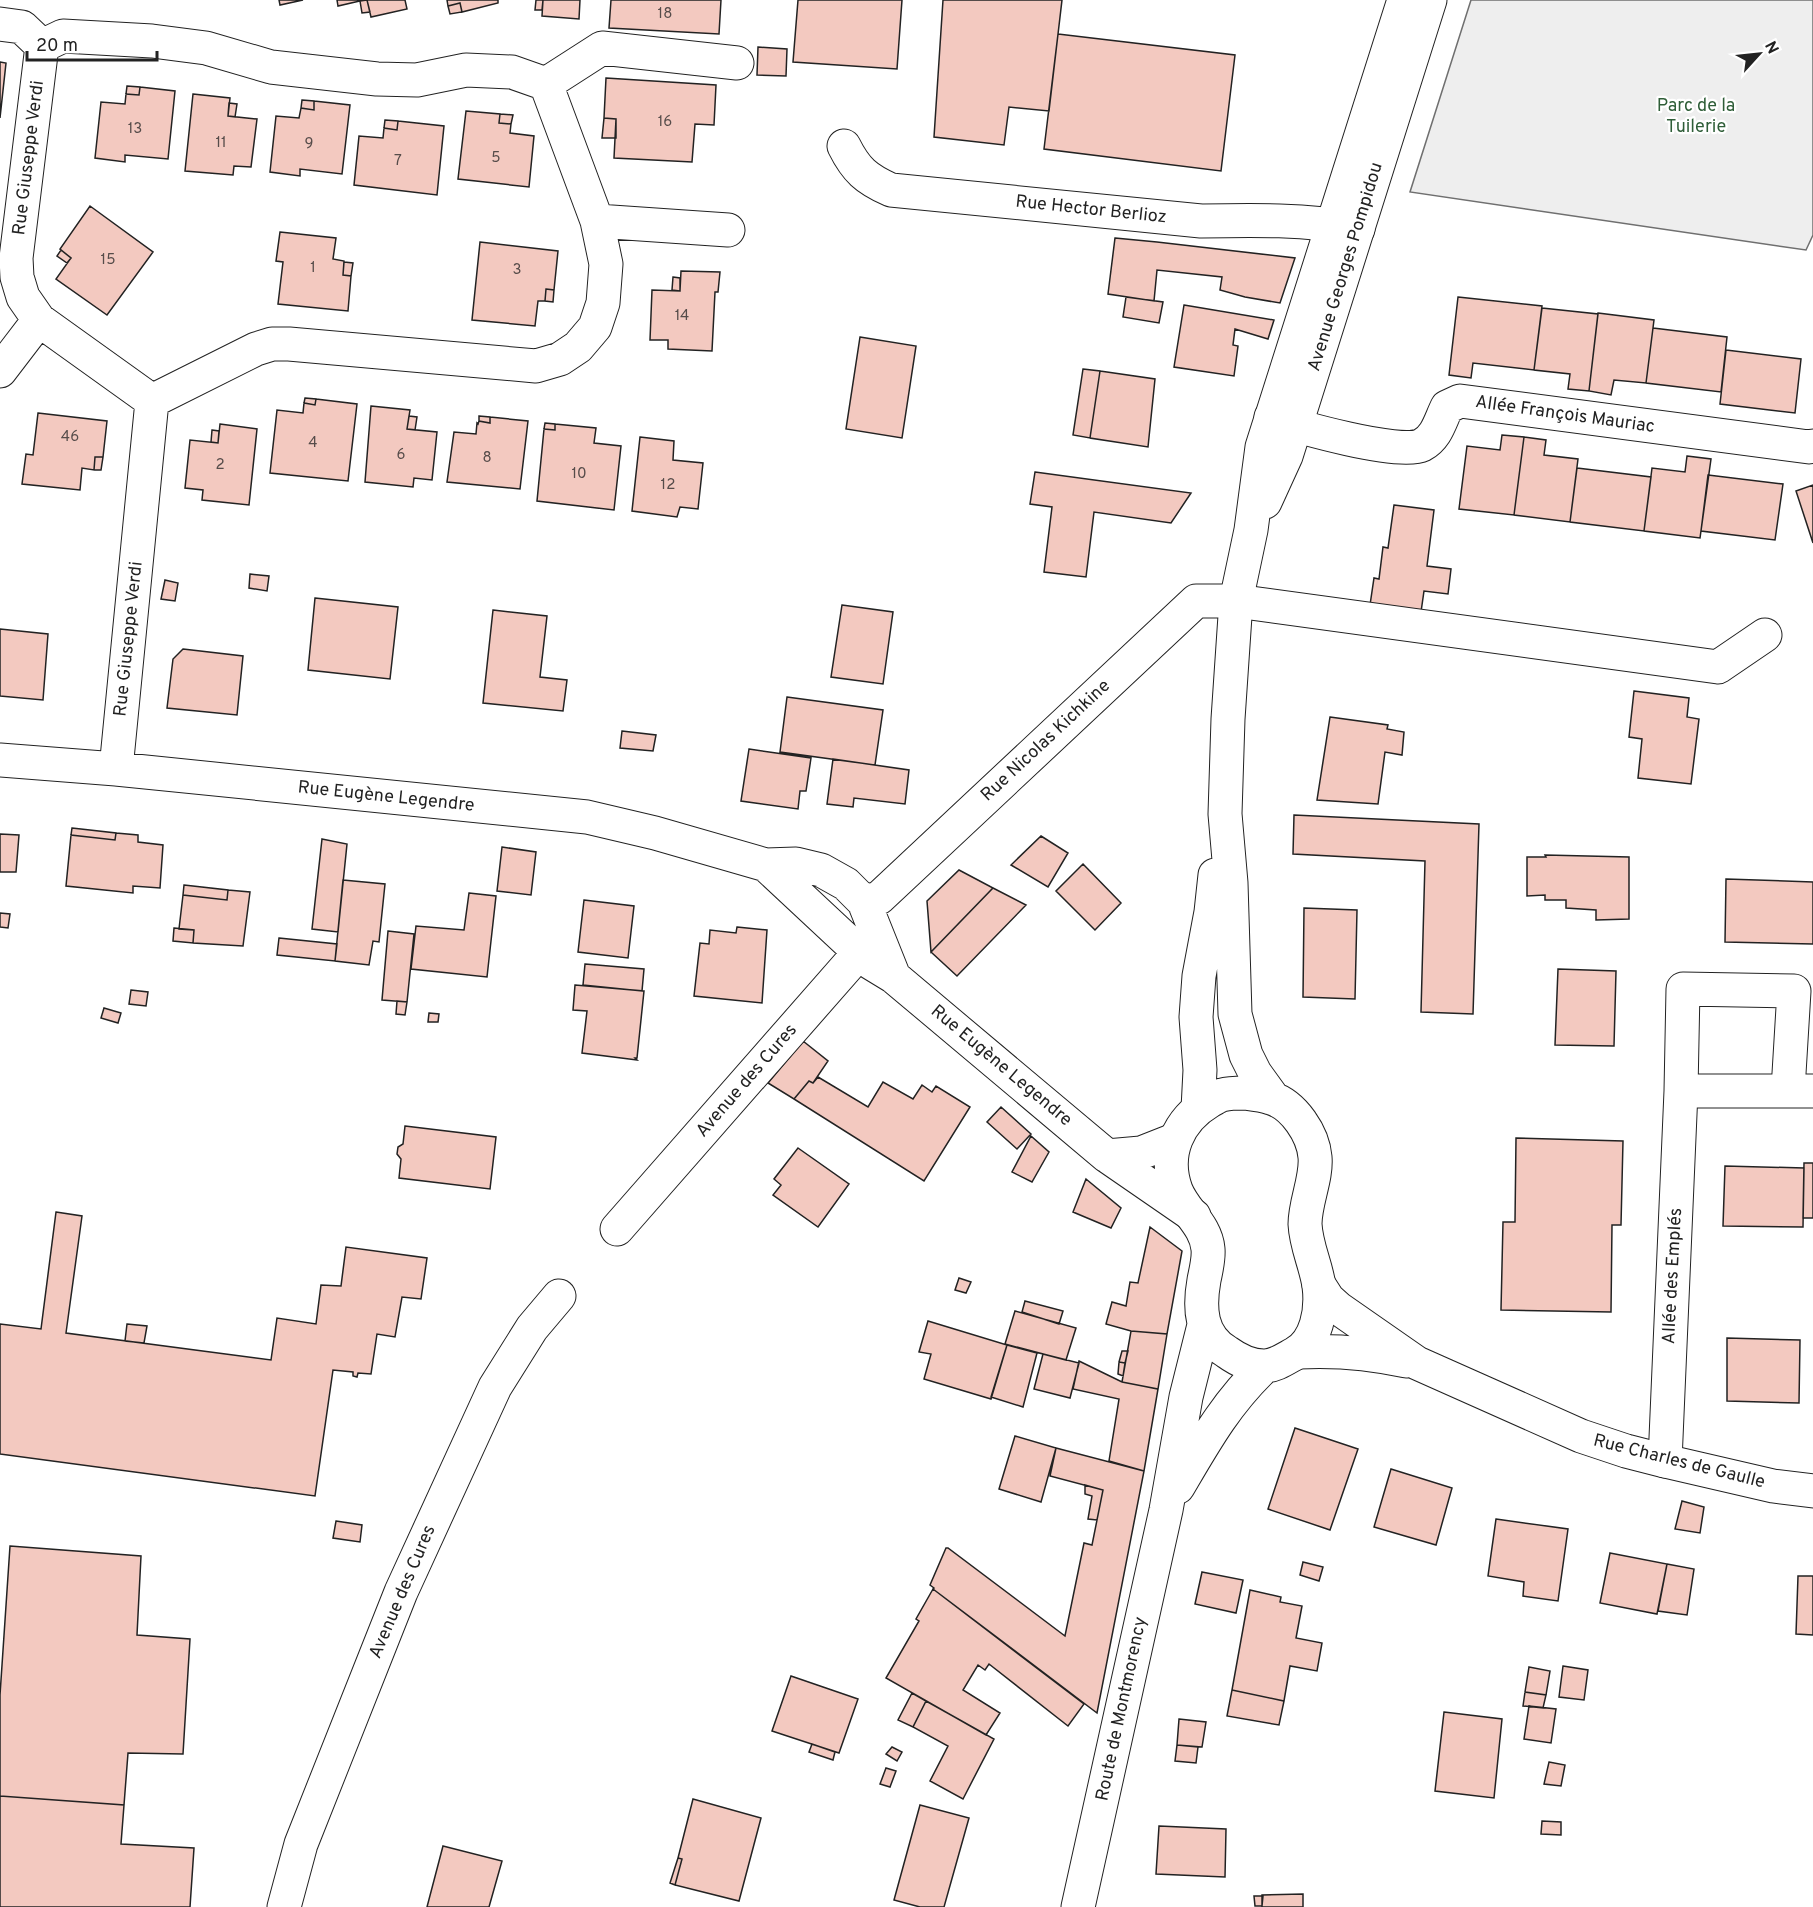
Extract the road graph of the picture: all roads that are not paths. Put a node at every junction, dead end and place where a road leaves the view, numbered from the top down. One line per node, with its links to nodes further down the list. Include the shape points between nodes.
1 (1404, 0): 9 (street, Avenue Georges Pompidou)
2 (1430, 0): 9 (street, Avenue Georges Pompidou)
3 (0, 24): 4 (street, via 22,27)
4 (42, 46): 6 (street, via 63,36 152,41 206,48 271,66 377,79 417,80 466,70 512,72); 11 (street, Rue Giuseppe Verdi, via 16,258 23,297)
5 (737, 63): 6 (street, via 602,48)
6 (546, 84): 8 (street)
7 (844, 146): 9 (street, Rue Hector Berlioz, via 857,169 872,182 891,190 1200,221 1251,220)
8 (597, 220): 10 (street); 13 (street, via 606,264 603,303 595,327 560,359 536,366 272,344)
9 (1345, 227): 14 (street, Avenue Georges Pompidou)
10 (728, 230)
11 (39, 320): 12 (street); 13 (street, Rue Giuseppe Verdi)
12 (0, 371)
13 (152, 400): 19 (street, Rue Giuseppe Verdi)
14 (1283, 422): 15 (street, Allée François Mauriac, via 1400,448 1421,446 1435,434 1447,407 1460,401); 16 (street, Avenue Georges Pompidou, via 1262,447)
15 (1813, 446)
16 (1236, 601): 17 (street, via 1718,666); 20 (street, Avenue Georges Pompidou); 22 (street, Rue Nicolas Kichkine, via 1196,601 879,898)
17 (1765, 635)
18 (0, 760): 19 (street, Rue Eugène Legendre)
19 (116, 769): 21 (street, Rue Eugène Legendre, via 587,817)
20 (1225, 814): 26 (street, Avenue Georges Pompidou, via 1233,914 1234,1014 1246,1055); 27 (street, Avenue Georges Pompidou, via 1199,975)
21 (766, 865): 22 (street, Rue Eugène Legendre, via 796,864 821,870 846,884); 23 (street, Rue Eugène Legendre)
22 (864, 902): 23 (street, Rue Eugène Legendre)
23 (868, 943): 29 (street, Rue Eugène Legendre, via 871,963 894,977); 31 (street, Avenue des Cures)
24 (1681, 1091): 25 (street, Allée des Emplés); 25 (street, Allée des Emplés, via 1683,989 1794,991); 38 (street, Allée des Emplés)
25 (1800, 1091)
26 (1273, 1098): 27 (street, via 1245,1093 1222,1095); 32 (street, via 1292,1111 1305,1127 1316,1157 1305,1225)
27 (1198, 1109): 28 (street)
28 (1174, 1140): 29 (street, via 1141,1153); 30 (street, Route de Montmorency, via 1173,1180)
29 (1107, 1156): 30 (street, Rue Eugène Legendre)
30 (1194, 1216): 34 (street, Route de Montmorency, via 1208,1249 1201,1309)
31 (617, 1229)
32 (1319, 1285): 35 (street, via 1316,1325); 36 (street, via 1338,1308)
33 (559, 1296): 41 (street, Avenue des Cures, via 532,1328 495,1387 401,1592 302,1844)
34 (1203, 1325): 37 (street, via 1222,1350 1242,1362); 40 (street, Route de Montmorency)
35 (1298, 1352): 36 (street, via 1352,1352); 37 (street)
36 (1417, 1363): 38 (street, Rue Charles de Gaulle, via 1581,1436)
37 (1265, 1366): 40 (street, Route de Montmorency, via 1240,1390 1212,1428)
38 (1665, 1461): 39 (street, Rue Charles de Gaulle, via 1773,1486)
39 (1813, 1491)
40 (1166, 1510): 42 (street, Route de Montmorency)
41 (284, 1907)
42 (1078, 1907)

